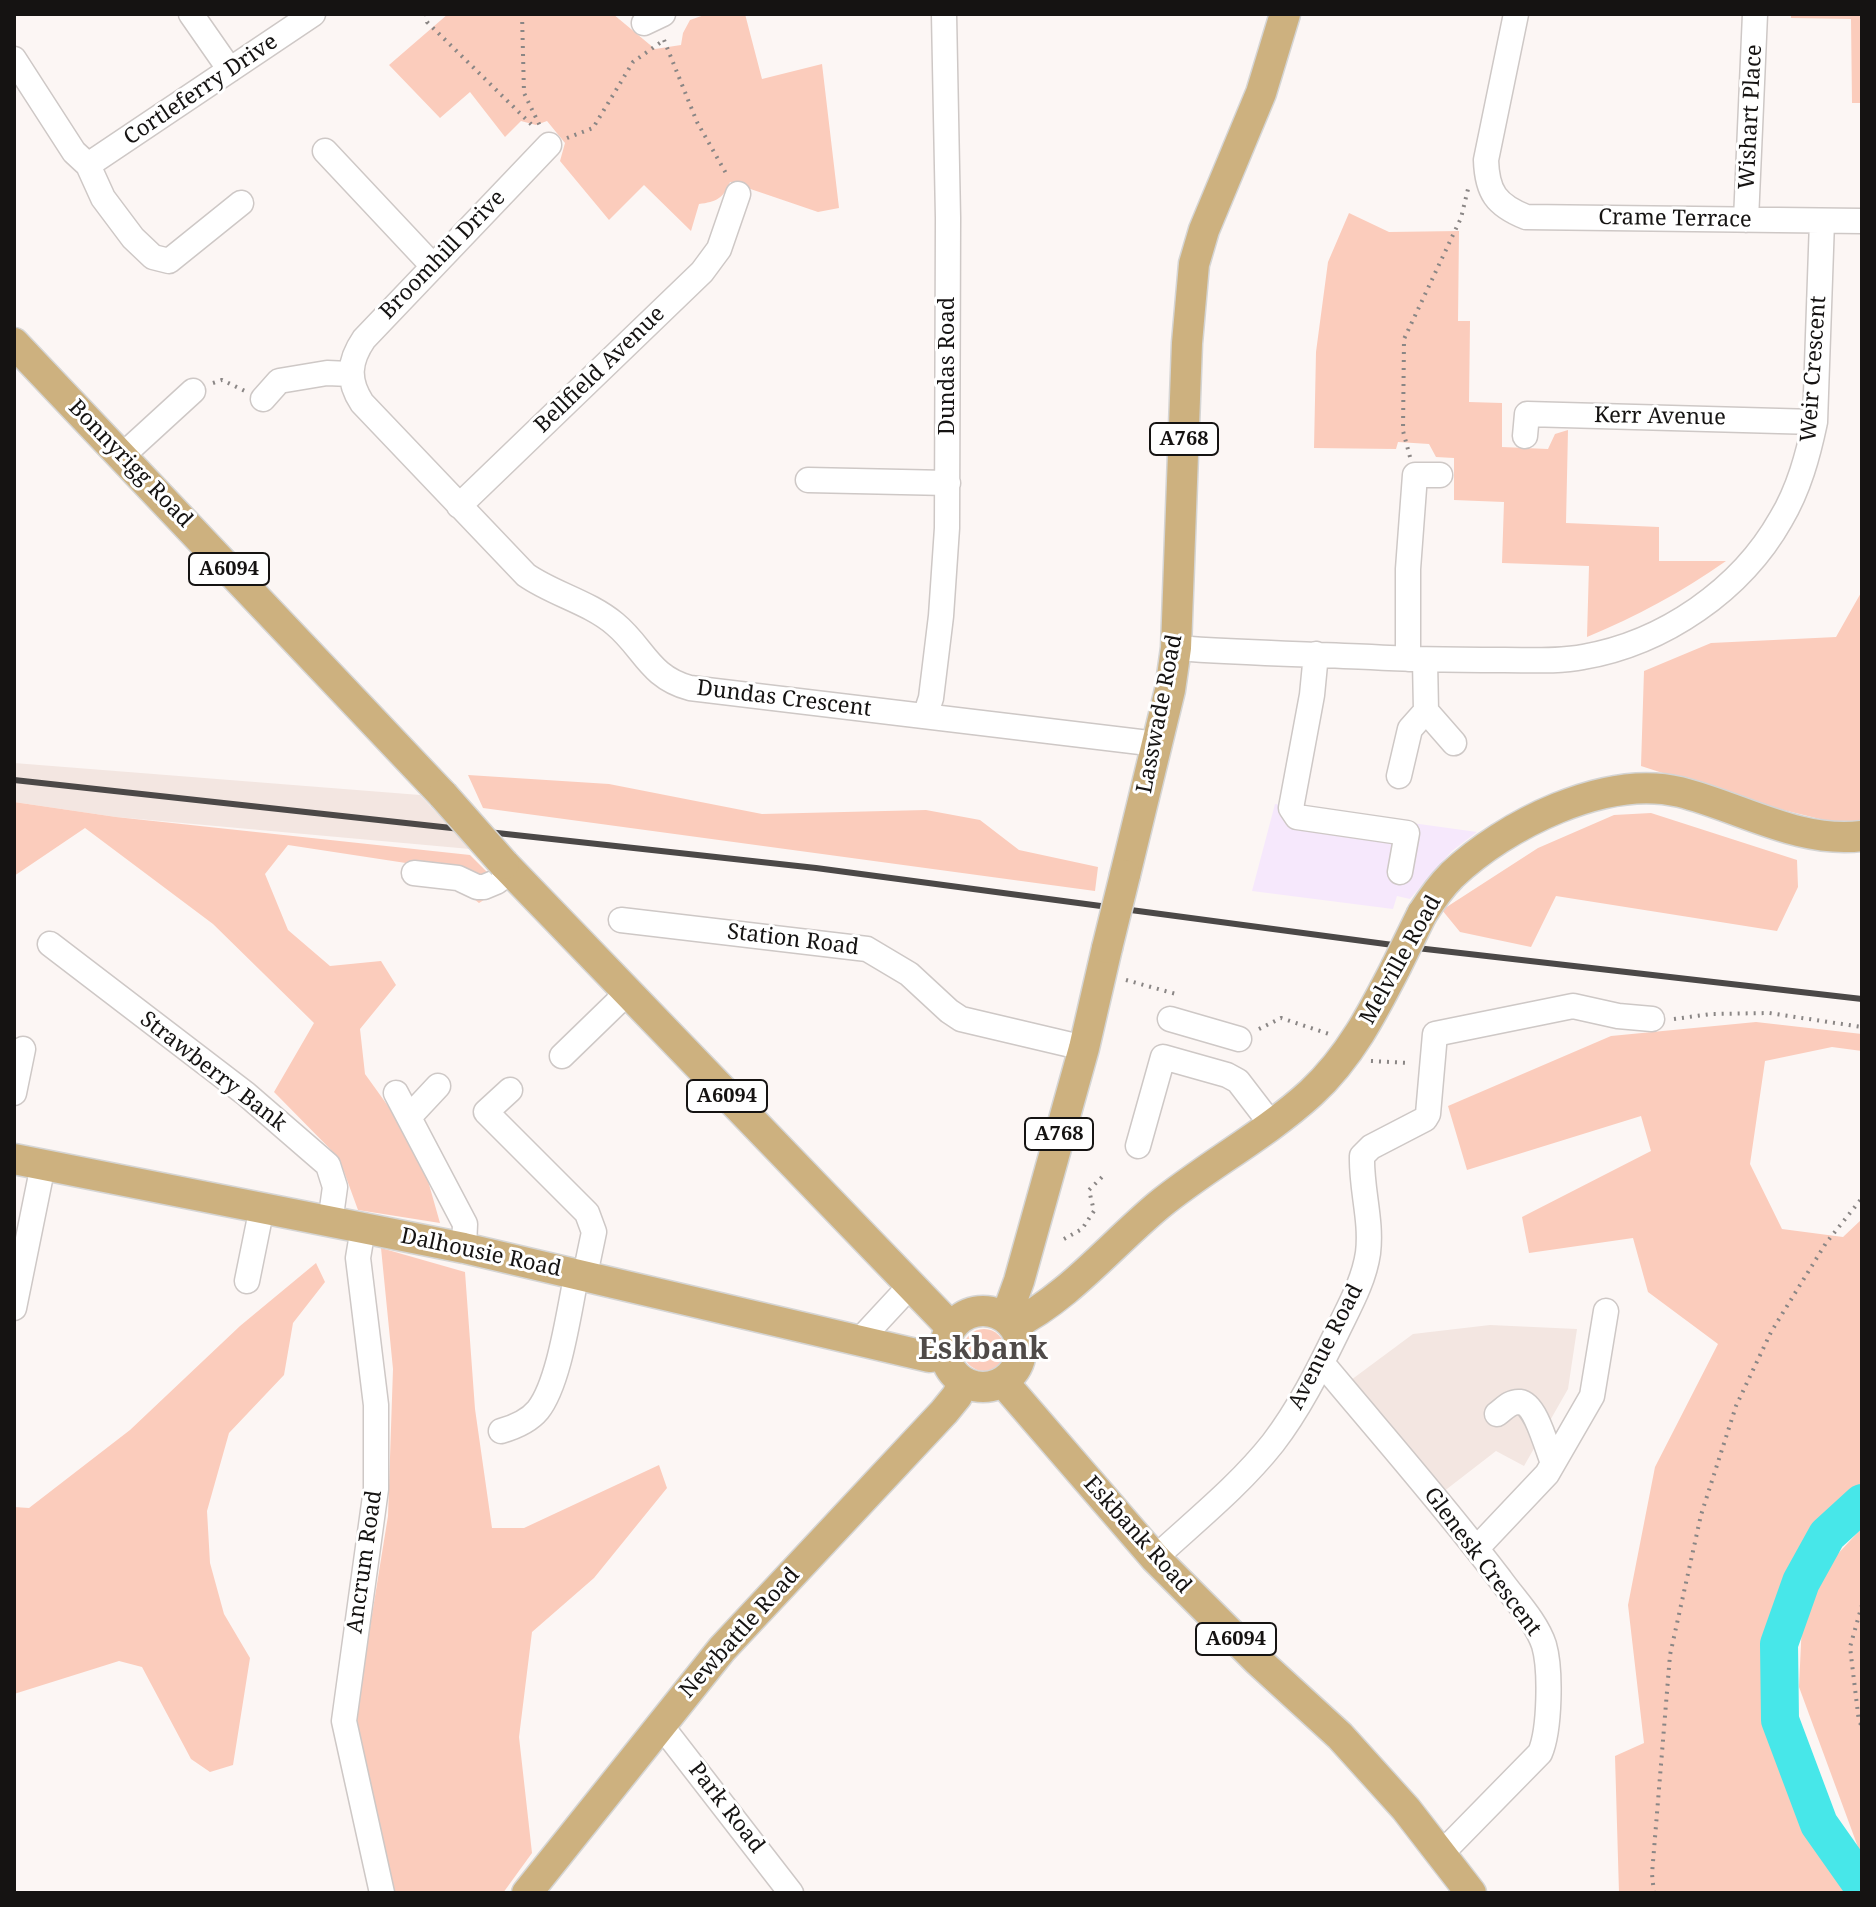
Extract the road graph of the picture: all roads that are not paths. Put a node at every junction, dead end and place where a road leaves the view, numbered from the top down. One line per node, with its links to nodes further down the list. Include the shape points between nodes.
1 (191, 14): 8 (street)
2 (313, 14): 8 (street, Cortleferry Drive)
3 (944, 14): 27 (street, Dundas Road)
4 (1285, 14): 29 (main road, Lasswade Road / A768, via 1261,93 1194,264)
5 (1516, 14): 14 (street, Crame Terrace, via 1486,160 1490,189 1508,210 1526,217)
6 (1755, 14): 14 (street, Wishart Place)
7 (14, 59): 11 (street, via 74,152)
8 (230, 70): 11 (street, Cortleferry Drive)
9 (549, 145): 17 (street, Broomhill Drive)
10 (335, 153): 17 (street)
11 (88, 165): 13 (street, via 103,198 133,238 153,257 169,261)
12 (738, 194): 28 (street, Bellfield Avenue, via 719,221 719,249 702,272)
13 (241, 203)
14 (1746, 220): 15 (street, Crame Terrace)
15 (1822, 221): 16 (street, Crame Terrace); 22 (street, Weir Crescent)
16 (1862, 221)
17 (432, 265): 19 (street, Broomhill Drive, via 364,339)
18 (14, 343): 24 (main road, Bonnyrigg Road / A6094)
19 (350, 374): 21 (street, via 279,381); 28 (street, Dundas Crescent, via 362,403)
20 (193, 391): 24 (street)
21 (263, 399)
22 (1815, 422): 23 (street, Kerr Avenue, via 1527,414); 31 (street, Weir Crescent, via 1797,485 1763,548 1742,573 1681,620 1582,658)
23 (1525, 436)
24 (122, 456): 38 (main road, Bonnyrigg Road / A6094, bridge)
25 (1440, 475): 31 (street, via 1415,475 1408,569)
26 (808, 480): 27 (street)
27 (948, 483): 33 (street, Dundas Road, via 941,616)
28 (459, 506): 33 (street, Dundas Crescent, via 526,575 615,624 672,684)
29 (1176, 648): 30 (street, Weir Crescent); 35 (main road, Lasswade Road / A768)
30 (1316, 654): 31 (street, Weir Crescent); 39 (street, via 1291,808 1297,817 1407,833)
31 (1416, 660): 32 (street)
32 (1426, 711): 34 (street); 36 (street, via 1410,729)
33 (925, 716): 35 (street, Dundas Crescent)
34 (1454, 743)
35 (1157, 744): 48 (main road, Lasswade Road / A768, bridge)
36 (1399, 776)
37 (1862, 836): 57 (main road, Melville Road, bridge, via 1840,839 1775,825 1678,792 1628,789 1574,802 1513,832 1450,877 1422,914 1347,1053 1312,1093)
38 (508, 868): 40 (street, via 484,887); 43 (main road, A6094)
39 (1400, 872)
40 (414, 873)
41 (621, 920): 48 (street, Station Road, via 867,949 909,974 961,1019)
42 (49, 945): 61 (street, Strawberry Bank, via 246,1094 328,1165 335,1187)
43 (628, 992): 50 (street); 66 (main road, A6094)
44 (1170, 1019): 46 (street)
45 (1652, 1019): 72 (street, Avenue Road, via 1573,1006 1435,1034 1428,1114 1362,1156 1368,1255)
46 (1207, 1030): 47 (street); 51 (street)
47 (1239, 1039)
48 (1084, 1048): 69 (main road, Lasswade Road / A768)
49 (23, 1049): 54 (street)
50 (562, 1056)
51 (1198, 1067): 57 (street, via 1238,1081); 58 (street, via 1163,1057)
52 (438, 1086): 56 (street)
53 (510, 1090): 64 (street, via 486,1112 587,1213 594,1232)
54 (14, 1093)
55 (396, 1093): 56 (street)
56 (409, 1117): 63 (street, via 465,1224)
57 (1271, 1124): 69 (main road, Melville Road, via 1159,1205 1032,1316)
58 (1138, 1146)
59 (29, 1162): 60 (main road, Dalhousie Road); 67 (street)
60 (262, 1207): 61 (main road, Dalhousie Road); 65 (street)
61 (330, 1223): 62 (main road, Dalhousie Road)
62 (363, 1228): 63 (main road, Dalhousie Road); 83 (street, Ancrum Road, via 358,1258 376,1405 376,1489 344,1721)
63 (464, 1248): 64 (main road, Dalhousie Road)
64 (581, 1274): 70 (main road, Dalhousie Road); 76 (street, via 551,1387 538,1411)
65 (247, 1281)
66 (910, 1286): 70 (street); 71 (main road, A6094)
67 (14, 1308)
68 (1606, 1311): 77 (street, via 1592,1396)
69 (1010, 1321): 71 (main road, via 975,1311); 74 (main road, via 1020,1354)
70 (859, 1341): 71 (main road, Dalhousie Road, via 929,1357)
71 (948, 1341): 73 (main road, A6094, via 951,1371)
72 (1322, 1363): 78 (street, Glenesk Crescent); 79 (street, Avenue Road, via 1272,1444)
73 (963, 1382): 74 (main road, via 989,1388); 80 (main road, Newbattle Road, via 944,1412 722,1649)
74 (1003, 1382): 79 (main road, Eskbank Road / A6094)
75 (1497, 1414): 77 (street, via 1510,1403 1530,1407)
76 (501, 1431)
77 (1553, 1463): 78 (street)
78 (1477, 1548): 81 (street, Glenesk Crescent, via 1536,1627 1545,1647 1549,1700 1540,1753)
79 (1155, 1558): 81 (main road, Eskbank Road / A6094, via 1340,1736)
80 (660, 1724): 84 (main road, Newbattle Road); 85 (street, Park Road)
81 (1442, 1853): 82 (main road, Eskbank Road / A6094)
82 (1468, 1892)
83 (382, 1893)
84 (527, 1893)
85 (791, 1893)

